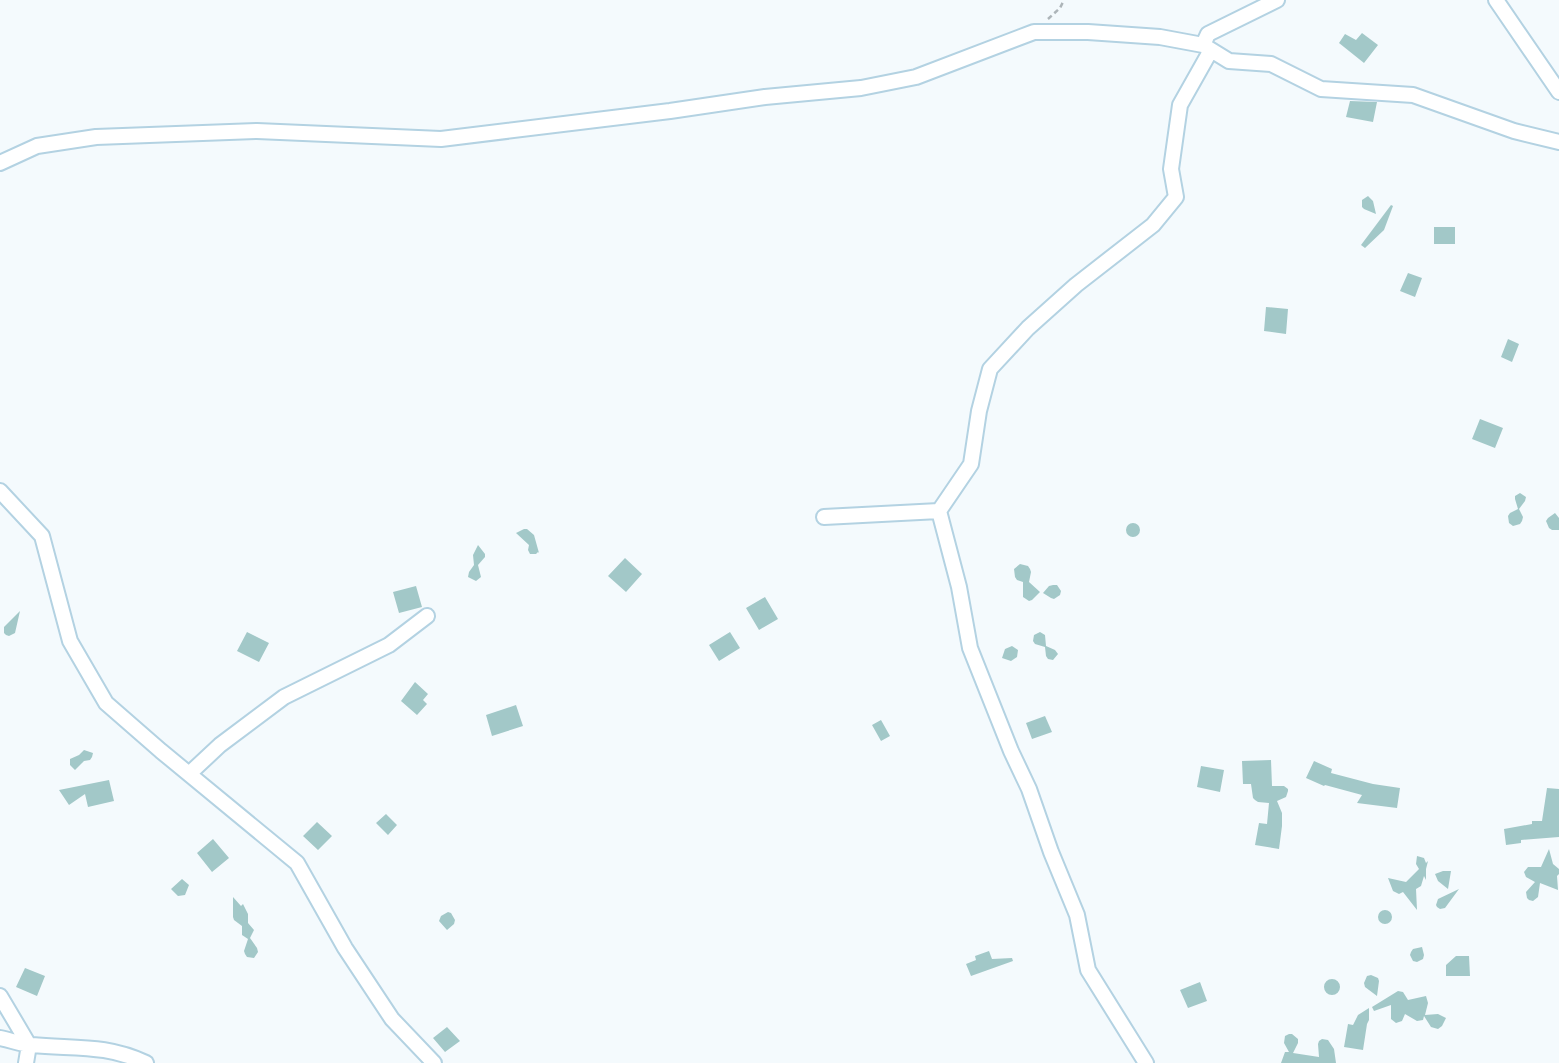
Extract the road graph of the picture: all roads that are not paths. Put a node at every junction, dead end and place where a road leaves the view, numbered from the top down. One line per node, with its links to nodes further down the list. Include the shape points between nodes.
1 (1277, 0): 3 (street, via 1209,34)
2 (1496, 0): 4 (street)
3 (1207, 47): 5 (street, via 1229,61 1271,64 1321,89 1413,95); 6 (street, via 1160,37 1034,32 916,77 861,88 442,139 257,131 96,137 37,146); 8 (street, via 1181,106 1171,169 1176,197 1153,225 1076,285 990,369 971,464)
4 (1559, 92)
5 (1559, 142)
6 (0, 163)
7 (0, 491): 11 (street, via 42,536 70,640 106,703)
8 (939, 511): 9 (street); 18 (street, via 970,648 1077,915 1088,970)
9 (824, 517)
10 (427, 616): 11 (street, via 389,645 284,697)
11 (189, 774): 17 (street, via 297,863 392,1019)
12 (0, 996): 14 (street)
13 (0, 1038): 14 (street)
14 (29, 1045): 15 (street); 16 (street, via 89,1047)
15 (26, 1063)
16 (146, 1063)
17 (434, 1063)
18 (1146, 1063)

